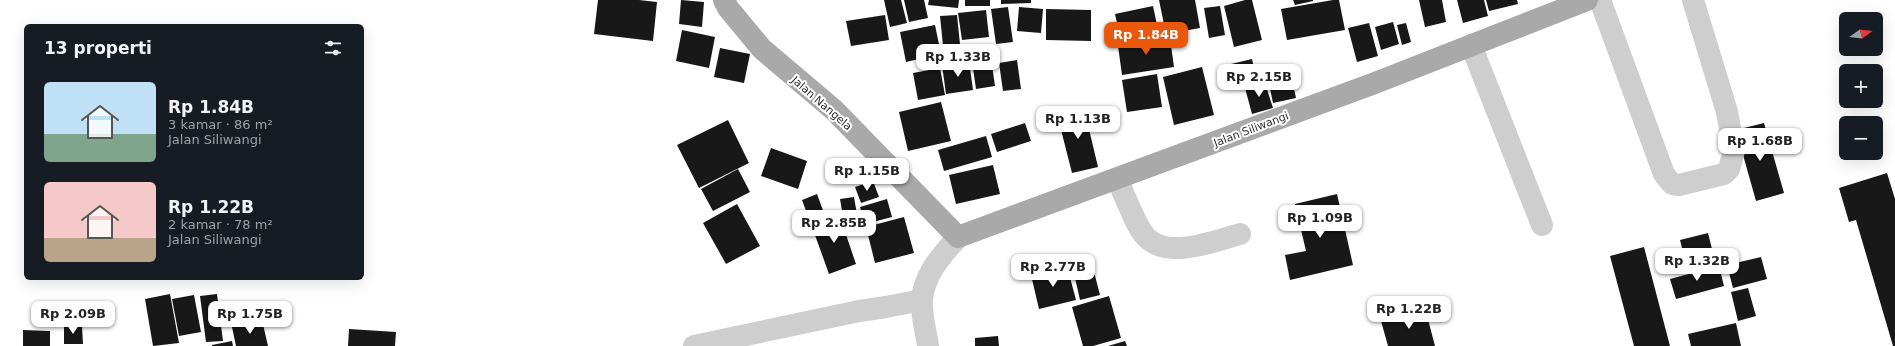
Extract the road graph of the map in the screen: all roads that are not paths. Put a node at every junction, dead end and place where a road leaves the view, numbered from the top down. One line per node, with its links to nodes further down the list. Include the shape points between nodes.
1 (724, 0): 9 (main road, Jalan Nangela, via 762,49 834,110)
2 (1587, 0): 5 (main road, Jalan Siliwangi)
3 (1600, 0): 4 (street, via 1664,174 1672,184 1679,185 1724,174 1729,169 1734,151 1727,112)
4 (1693, 0)
5 (1471, 45): 6 (main road, Jalan Siliwangi); 7 (street)
6 (1118, 179): 8 (street, via 1146,237 1162,248 1188,248); 9 (main road, Jalan Siliwangi)
7 (1542, 225)
8 (1240, 234)
9 (958, 237): 10 (street, via 935,263)
10 (922, 300): 11 (street); 12 (street)
11 (694, 346)
12 (928, 346)

